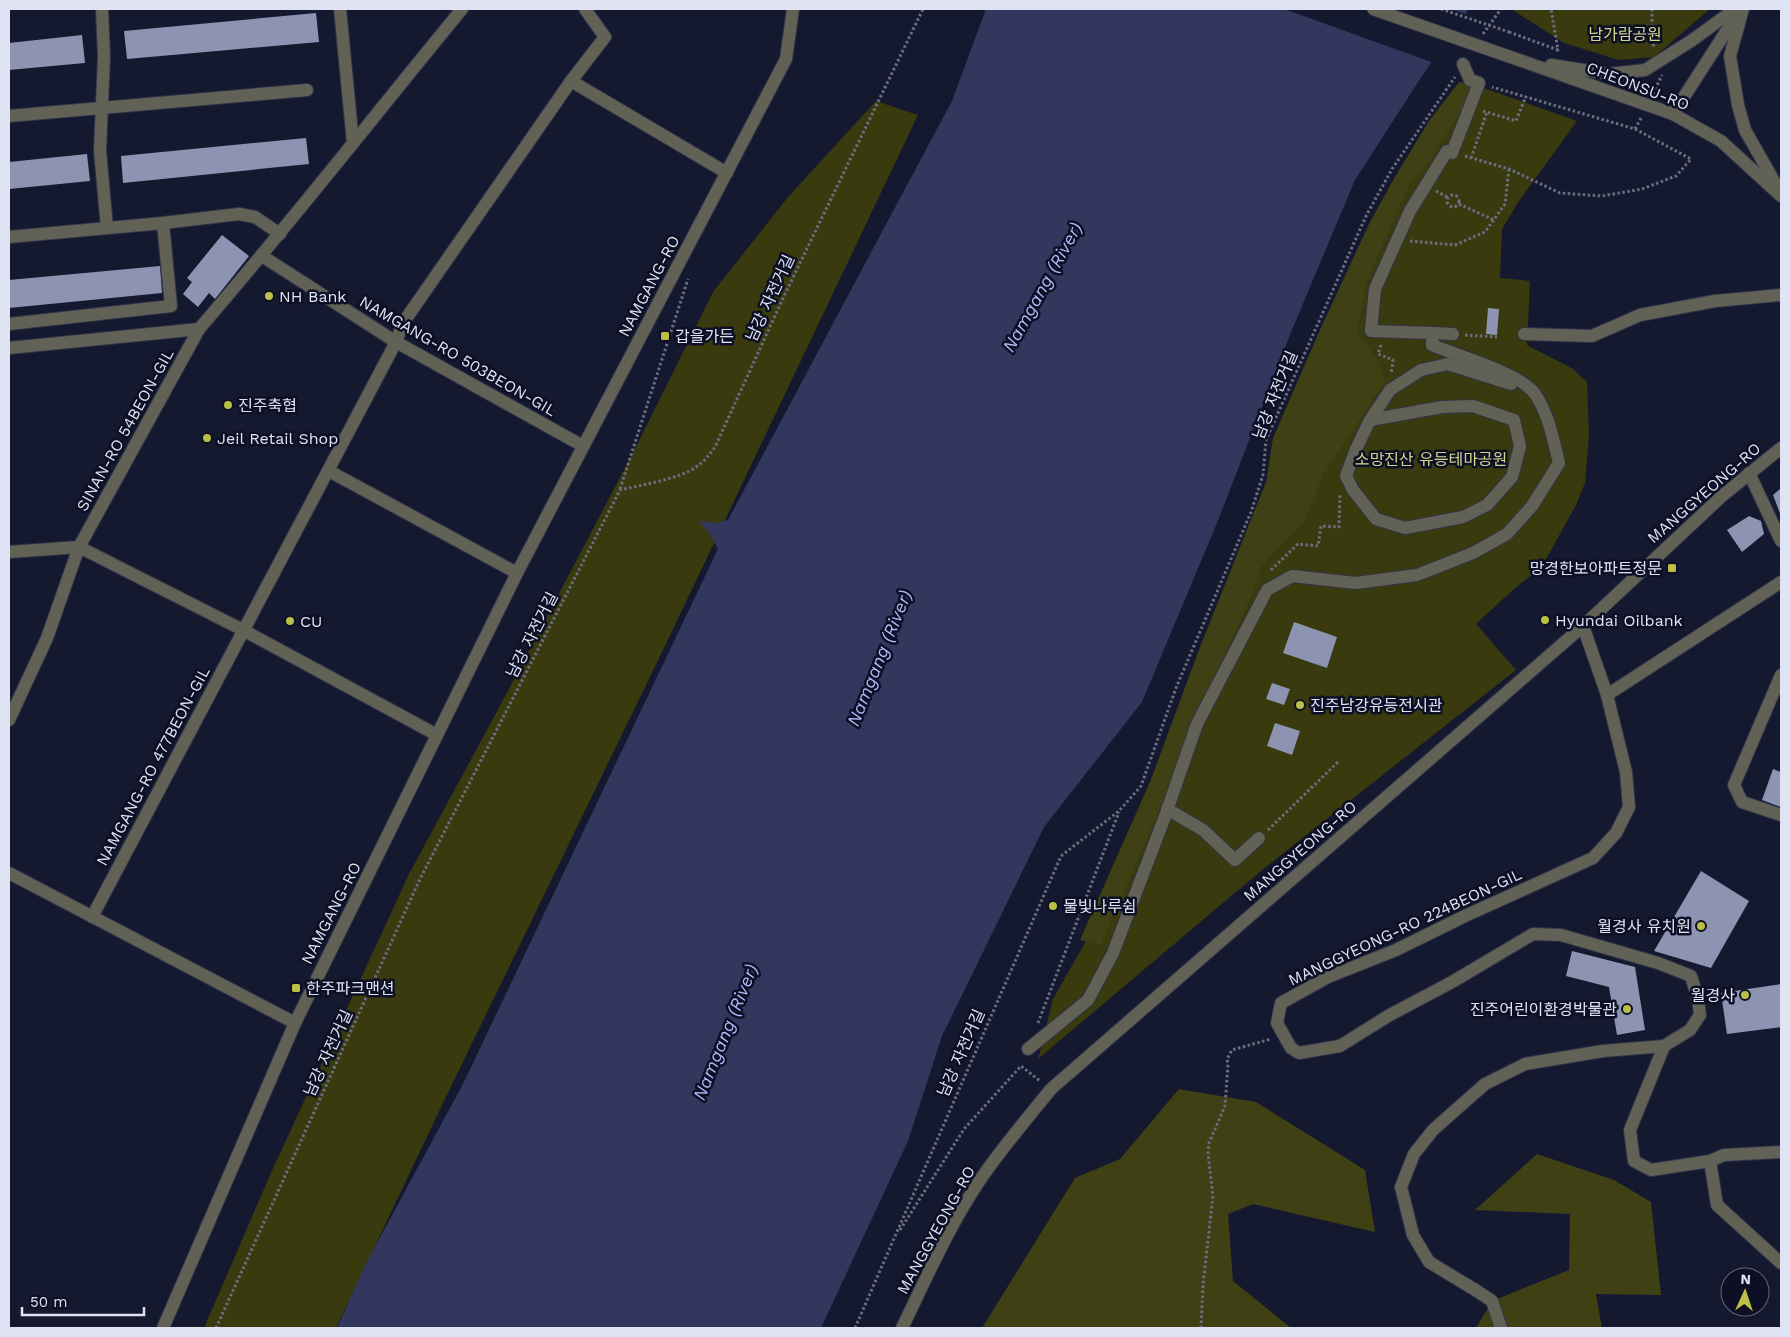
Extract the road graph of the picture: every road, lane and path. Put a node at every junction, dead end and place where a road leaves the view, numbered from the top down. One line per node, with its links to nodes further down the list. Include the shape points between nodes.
1 (102, 9): 20 (street)
2 (340, 9): 25 (street)
3 (462, 9): 25 (street)
4 (584, 9): 16 (street, NAMGANG-RO 477BEON-GIL, via 605,37)
5 (793, 9): 29 (street, NAMGANG-RO, via 786,60)
6 (923, 9): 58 (path, 남강 자전거길, via 715,447 694,469)
7 (1372, 9): 14 (street, bridge)
8 (1442, 9): 10 (path, bridge, via 1558,50)
9 (1501, 9): 13 (path)
10 (1551, 9)
11 (1735, 9): 14 (street, via 1645,70 1609,74)
12 (1742, 9): 23 (street); 30 (street, via 1730,56 1738,105 1744,130)
13 (1479, 40)
14 (1519, 60): 23 (street, CHEONSU-RO)
15 (1463, 64): 17 (street, via 1470,80); 73 (path, 남강 자전거길, via 1392,169 1366,216 1266,440 1263,475 1251,512 1176,688 1141,786)
16 (571, 81): 29 (street); 48 (street, NAMGANG-RO 477BEON-GIL, via 403,323)
17 (1479, 83): 19 (path); 21 (street)
18 (307, 90): 20 (street)
19 (1526, 96): 22 (path, via 1516,121); 28 (path, via 1635,129 1691,159 1676,176 1642,189 1602,196 1560,193)
20 (102, 106): 24 (street); 34 (street, via 100,151)
21 (1470, 106): 22 (path); 26 (street)
22 (1486, 112): 27 (path)
23 (1674, 114): 30 (street, CHEONSU-RO, via 1721,141)
24 (9, 116)
25 (352, 142): 35 (street)
26 (1449, 152): 27 (path); 37 (street, via 1410,211)
27 (1470, 158): 28 (path)
28 (1508, 169): 32 (path, via 1505,204)
29 (727, 173): 53 (street, NAMGANG-RO)
30 (1781, 195)
31 (1459, 204): 32 (path)
32 (1494, 220): 37 (path, via 1485,232 1455,245)
33 (163, 222): 34 (street); 35 (street, via 239,214 255,217); 41 (street, via 170,306)
34 (107, 228): 36 (street)
35 (280, 234): 38 (street)
36 (9, 237)
37 (1396, 240): 43 (street, via 1375,289 1371,331)
38 (262, 256): 42 (street, SINAN-RO 54BEON-GIL); 48 (street, NAMGANG-RO 503BEON-GIL)
39 (691, 271): 58 (path)
40 (1781, 295): 45 (street, via 1716,301 1640,315 1592,336)
41 (9, 324)
42 (199, 329): 49 (street, SINAN-RO 54BEON-GIL); 60 (street, SINAN-RO 54BEON-GIL)
43 (1432, 333): 44 (street); 51 (street, via 1432,345 1494,368)
44 (1453, 334): 47 (path)
45 (1524, 334)
46 (1383, 337): 50 (path, via 1378,354 1393,360)
47 (1497, 337)
48 (396, 342): 53 (street, NAMGANG-RO 503BEON-GIL); 55 (street, NAMGANG-RO 477BEON-GIL)
49 (9, 348)
50 (1390, 378)
51 (1534, 392): 52 (street, via 1448,364 1421,370 1390,390); 64 (street, via 1549,421 1558,463 1532,506 1507,534 1473,553 1417,575 1356,583 1292,576)
52 (1370, 420): 52 (street, via 1442,406 1473,406 1514,420 1520,446 1512,477 1487,505 1463,517 1405,528 1376,519 1346,476)
53 (584, 446): 62 (street, NAMGANG-RO)
54 (1781, 448): 56 (street, MANGGYEONG-RO)
55 (329, 470): 62 (street); 66 (street, NAMGANG-RO 477BEON-GIL)
56 (1749, 473): 59 (street); 65 (street, MANGGYEONG-RO)
57 (1341, 489): 64 (path, via 1339,527 1321,526 1318,546 1298,544 1265,576)
58 (620, 490): 89 (path, 남강 자전거길, via 419,881)
59 (1781, 541)
60 (79, 547): 61 (street); 66 (street); 69 (street, SINAN-RO 54BEON-GIL, via 47,638)
61 (9, 552)
62 (516, 573): 70 (street, NAMGANG-RO)
63 (1781, 582): 68 (street)
64 (1276, 585): 72 (street, via 1267,590 1197,724)
65 (1583, 626): 68 (street, MANGGYEONG-RO 224BEON-GIL); 83 (street, MANGGYEONG-RO)
66 (244, 630): 70 (street); 77 (street, NAMGANG-RO 477BEON-GIL)
67 (1781, 675): 74 (street, via 1734,785 1742,802)
68 (1607, 695): 79 (street, MANGGYEONG-RO 224BEON-GIL, via 1626,772 1629,807 1616,833 1593,858 1396,950 1328,977 1281,1003 1276,1023)
69 (9, 720)
70 (437, 734): 78 (street, NAMGANG-RO)
71 (1338, 762): 75 (path)
72 (1167, 809): 75 (street, via 1203,830 1235,860); 81 (street, via 1113,953 1088,1000)
73 (1119, 811): 81 (path, 남강 자전거길); 86 (path, 남강 자전거길, via 1061,856)
74 (1781, 815)
75 (1259, 838)
76 (9, 873): 77 (street)
77 (92, 916): 78 (street)
78 (294, 1023): 88 (street, NAMGANG-RO)
79 (1284, 1035): 80 (street, MANGGYEONG-RO 224BEON-GIL, via 1291,1048 1299,1054 1340,1046 1532,934 1561,935 1691,976 1700,1015 1690,1030); 92 (path, via 1232,1050 1227,1060 1225,1106 1209,1143 1213,1196)
80 (1664, 1046): 85 (street, via 1630,1130 1634,1161 1651,1170); 93 (street, via 1603,1051 1525,1064 1485,1084 1433,1130 1414,1154 1401,1187 1413,1235 1429,1262 1492,1301)
81 (1028, 1049): 82 (path, 남강 자전거길)
82 (1021, 1066): 83 (path); 86 (path, 남강 자전거길, via 964,1130)
83 (1051, 1089): 91 (street, MANGGYEONG-RO, via 978,1184 943,1244)
84 (1781, 1152): 85 (street, via 1724,1155)
85 (1710, 1161): 87 (street, via 1716,1205)
86 (894, 1239): 90 (path, 남강 자전거길)
87 (1781, 1263)
88 (163, 1328)
89 (216, 1328)
90 (855, 1328)
91 (902, 1328)
92 (1201, 1328)
93 (1501, 1328)

